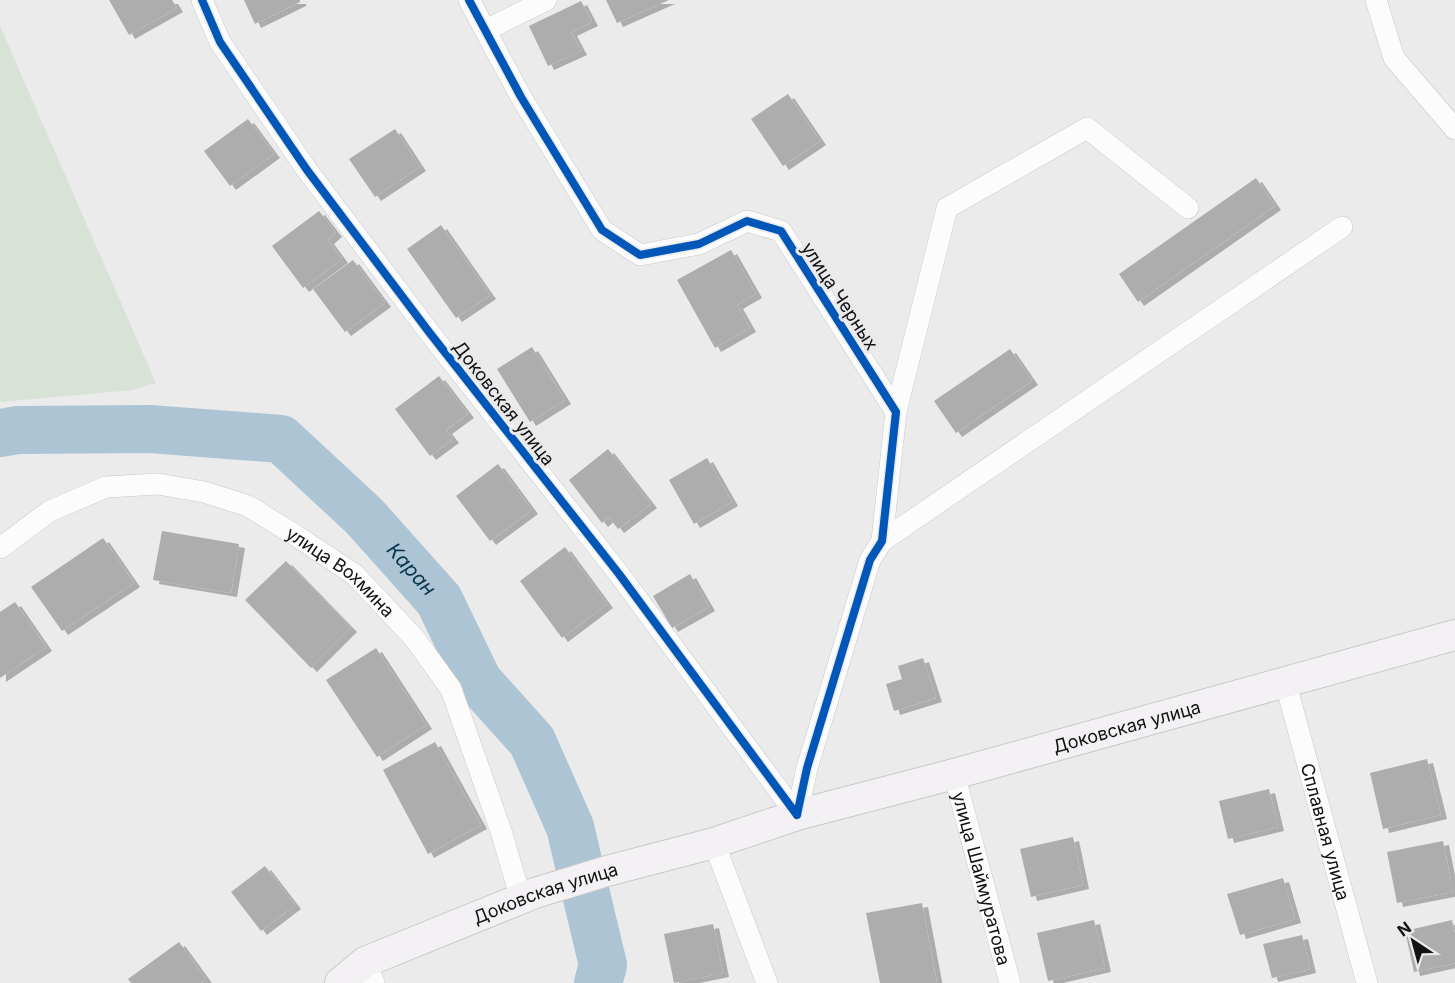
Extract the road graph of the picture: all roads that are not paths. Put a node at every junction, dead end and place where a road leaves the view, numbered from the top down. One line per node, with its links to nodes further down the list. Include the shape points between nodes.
1 (202, 0): 15 (street, Доковская улица, via 220,42 307,170 619,574)
2 (469, 0): 5 (street, улица Черных)
3 (546, 0): 5 (street)
4 (1376, 0): 6 (street, via 1394,58)
5 (486, 30): 9 (street, улица Черных, via 521,98 602,230 640,255 699,244 747,221 781,231)
6 (1455, 129)
7 (1188, 208): 9 (street, via 1087,128 947,208)
8 (1342, 227): 10 (street)
9 (896, 412): 10 (street)
10 (882, 541): 15 (street, via 870,560 807,768)
11 (0, 548): 17 (street, улица Вохмина, via 50,511 106,487 158,484 204,492 248,506 305,541 355,575 415,639 451,689)
12 (1455, 635): 13 (main road, Доковская улица)
13 (1285, 681): 14 (main road, Доковская улица); 22 (street, Сплавная улица)
14 (954, 774): 15 (main road, Доковская улица); 21 (street, улица Шаймуратова)
15 (797, 815): 16 (main road, Доковская улица)
16 (714, 843): 17 (main road, Доковская улица); 20 (street)
17 (528, 896): 18 (main road, Доковская улица)
18 (369, 973): 19 (main road, Доковская улица)
19 (340, 983)
20 (767, 983)
21 (1010, 983)
22 (1367, 983)

